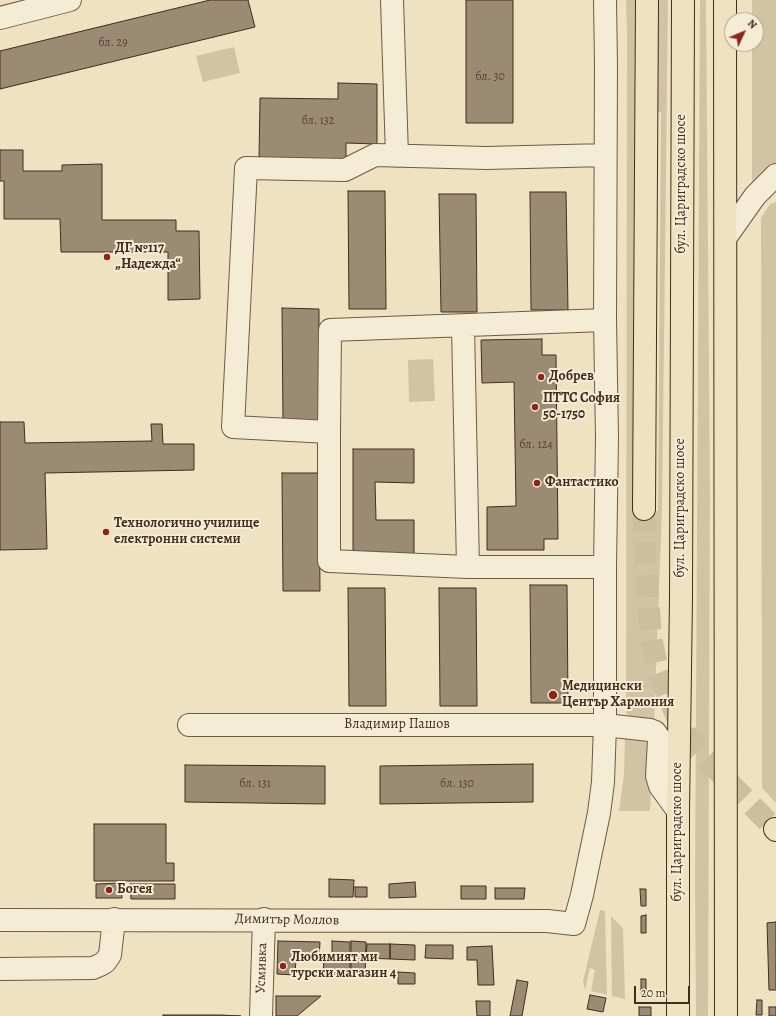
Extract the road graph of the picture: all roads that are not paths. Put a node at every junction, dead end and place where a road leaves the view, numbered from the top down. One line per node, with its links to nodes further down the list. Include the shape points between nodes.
1 (70, 0): 7 (street)
2 (392, 0): 9 (street)
3 (605, 0): 8 (street)
4 (647, 0): 17 (highway)
5 (683, 0): 22 (highway, бул. Цариградско шосе)
6 (725, 0): 13 (highway)
7 (0, 18)
8 (605, 155): 9 (street, via 486,158); 14 (street)
9 (397, 156): 16 (street, via 374,155 345,170 246,168 233,427)
10 (776, 175): 12 (street)
11 (776, 190): 12 (street)
12 (755, 196): 13 (street)
13 (726, 237): 29 (highway)
14 (605, 320): 15 (street); 19 (street)
15 (463, 326): 16 (street, via 330,330); 18 (street)
16 (329, 432): 18 (street, via 329,561)
17 (644, 509)
18 (468, 567): 19 (street)
19 (605, 567): 21 (street)
20 (189, 725): 21 (street, Владимир Пашов)
21 (605, 725): 22 (street, Владимир Пашов, via 650,730 658,736 657,776 660,786); 24 (street, Димитър Моллов, via 599,813 574,924 547,921)
22 (678, 811): 28 (highway, бул. Цариградско шосе)
23 (114, 919): 24 (street, Димитър Моллов); 25 (street, Димитър Моллов); 26 (street, via 110,955 100,965 92,968)
24 (264, 919): 27 (street, Усмивка)
25 (0, 920)
26 (0, 968)
27 (261, 1016)
28 (678, 1016)
29 (726, 1016)

